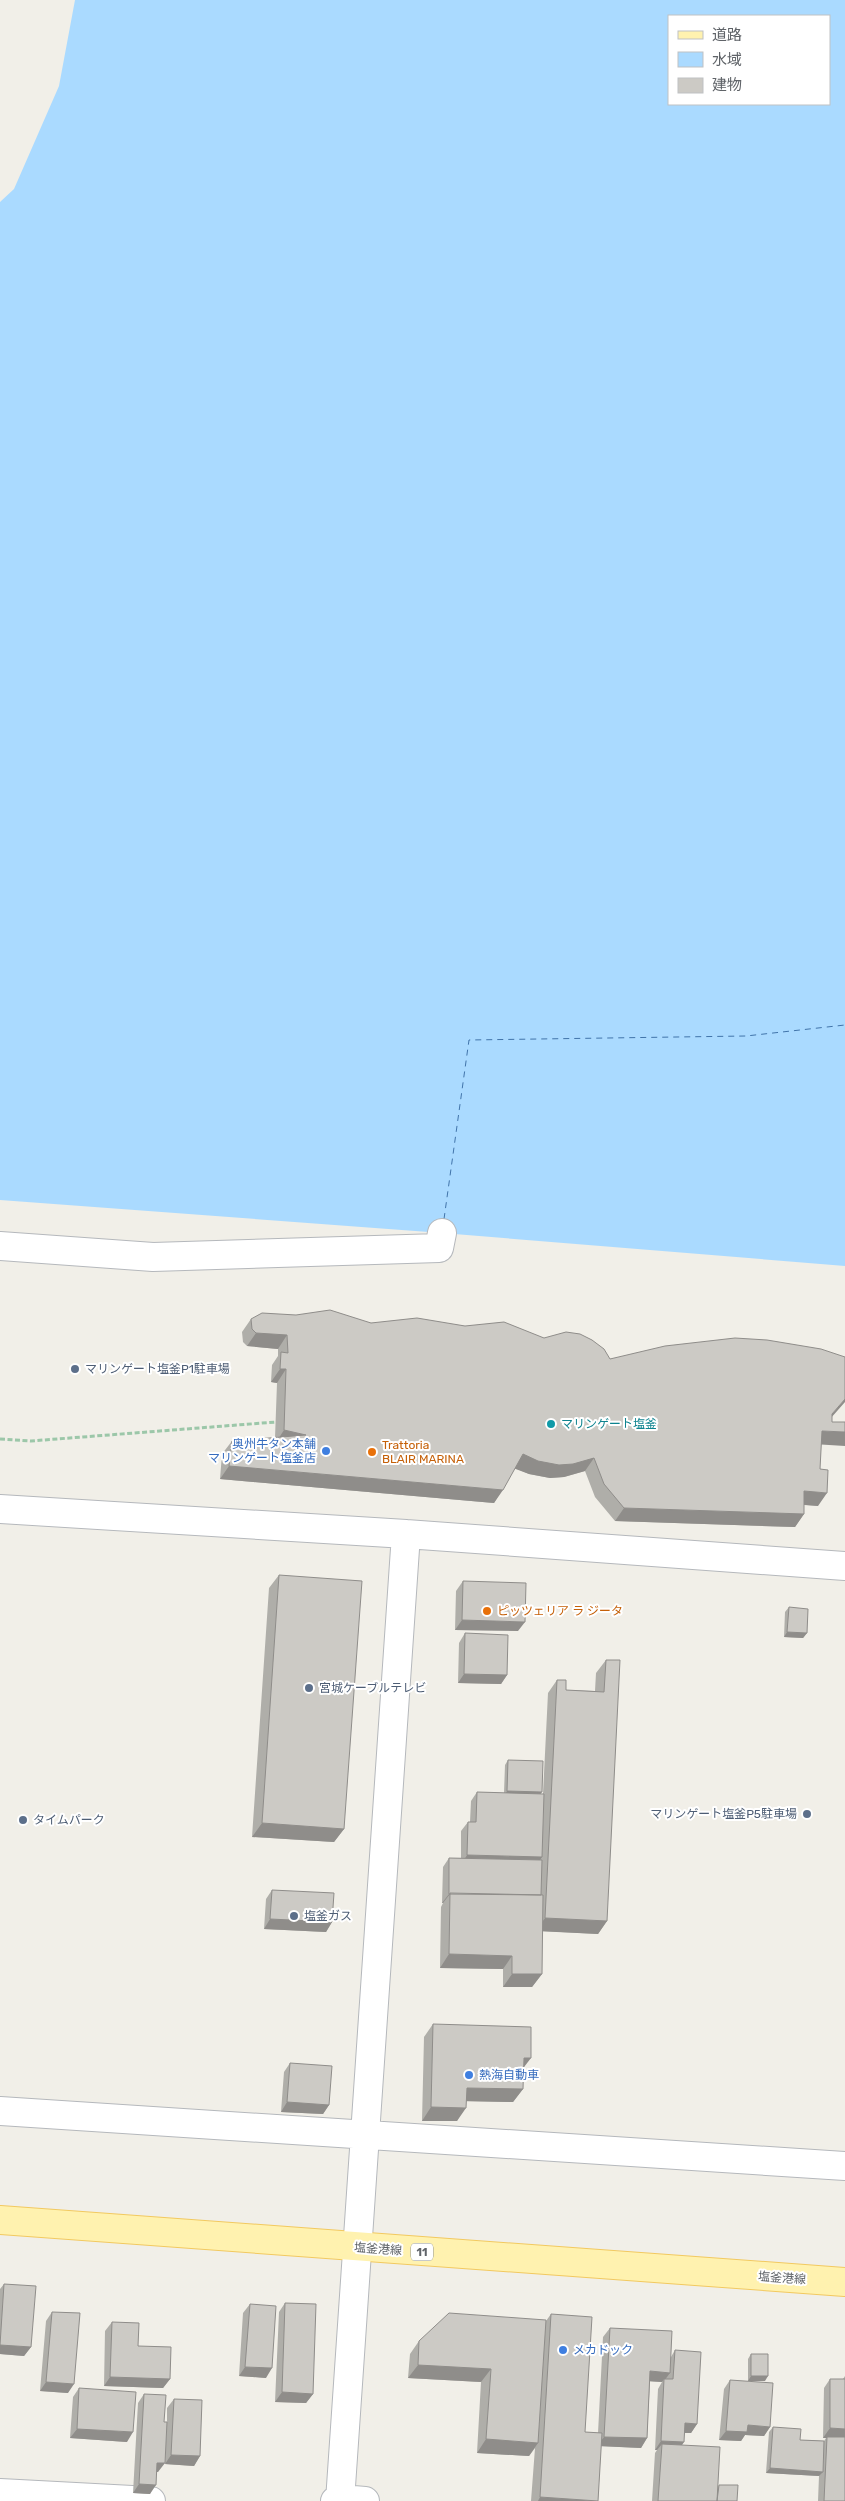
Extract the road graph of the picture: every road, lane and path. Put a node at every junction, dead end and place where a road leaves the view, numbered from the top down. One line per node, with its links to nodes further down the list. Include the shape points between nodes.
1 (442, 1232): 2 (street, via 439,1248 163,1257)
2 (0, 1246)
3 (276, 1422): 4 (path, via 30,1441)
4 (0, 1439)
5 (0, 1509): 6 (street)
6 (406, 1534): 7 (street); 9 (street)
7 (845, 1566)
8 (0, 2111): 9 (street)
9 (367, 2133): 10 (street); 12 (street)
10 (845, 2166)
11 (0, 2220): 12 (main road, 塩釜港線 / 11)
12 (358, 2247): 13 (main road, 塩釜港線 / 11); 16 (street)
13 (845, 2282)
14 (0, 2493): 15 (street)
15 (151, 2501)
16 (345, 2501)

